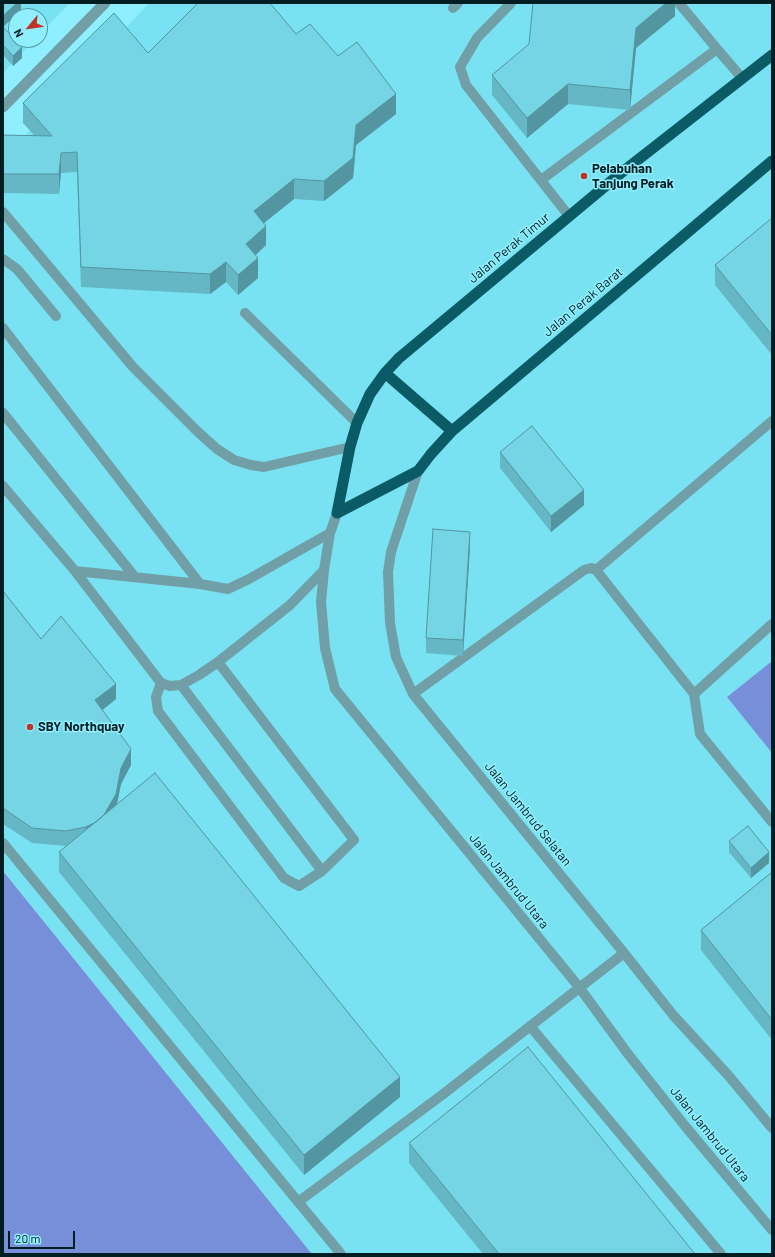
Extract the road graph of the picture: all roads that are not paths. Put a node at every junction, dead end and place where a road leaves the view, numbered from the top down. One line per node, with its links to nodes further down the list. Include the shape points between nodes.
1 (105, 3): 7 (street)
2 (679, 3): 4 (lane)
3 (508, 4): 9 (lane, via 477,38 460,67 466,85)
4 (716, 49): 6 (lane); 9 (lane)
5 (772, 55): 6 (highway, Jalan Perak Timur)
6 (742, 78): 11 (highway, Jalan Perak Timur)
7 (3, 107)
8 (772, 161): 20 (highway, Jalan Perak Barat)
9 (541, 180): 11 (lane)
10 (3, 212): 21 (lane, via 133,367 217,449 234,460 264,467)
11 (569, 216): 16 (highway, Jalan Perak Timur, via 399,358)
12 (3, 260): 14 (lane, via 17,269)
13 (245, 313): 19 (lane)
14 (56, 316)
15 (3, 328): 30 (lane)
16 (385, 373): 19 (highway, Jalan Perak Timur, via 370,394); 20 (highway)
17 (3, 413): 29 (lane)
18 (772, 421): 27 (lane)
19 (357, 423): 21 (highway, Jalan Perak Timur)
20 (452, 431): 22 (highway, Jalan Perak Barat)
21 (350, 447): 24 (highway, Jalan Perak Timur)
22 (418, 472): 24 (highway); 35 (lane, Jalan Jambrud Selatan, via 391,552 388,572 390,623 396,657)
23 (3, 486): 28 (lane)
24 (337, 513): 25 (lane, Jalan Jambrud Utara)
25 (330, 533): 26 (lane, Jalan Jambrud Utara); 30 (lane, via 228,589)
26 (324, 570): 32 (lane, via 290,605); 41 (lane, Jalan Jambrud Utara, via 322,602 325,648 335,688)
27 (596, 570): 35 (lane, via 584,570); 36 (lane)
28 (75, 571): 29 (lane); 33 (lane)
29 (134, 576): 30 (lane)
30 (200, 584)
31 (772, 624): 36 (lane)
32 (218, 662): 34 (lane); 39 (lane, via 354,840)
33 (161, 683): 34 (lane, via 170,686); 39 (lane, via 156,697 158,711 284,878 299,886)
34 (181, 685): 39 (lane)
35 (413, 694): 40 (lane, Jalan Jambrud Selatan)
36 (694, 694): 37 (lane, via 700,734)
37 (772, 822)
38 (3, 842): 44 (lane)
39 (322, 872)
40 (624, 953): 41 (lane); 43 (lane, Jalan Jambrud Selatan, via 673,1015)
41 (579, 987): 42 (lane); 45 (lane, Jalan Jambrud Utara, via 628,1054)
42 (530, 1026): 44 (lane); 47 (lane)
43 (772, 1128)
44 (298, 1202): 46 (lane)
45 (772, 1230)
46 (341, 1254)
47 (721, 1254)

